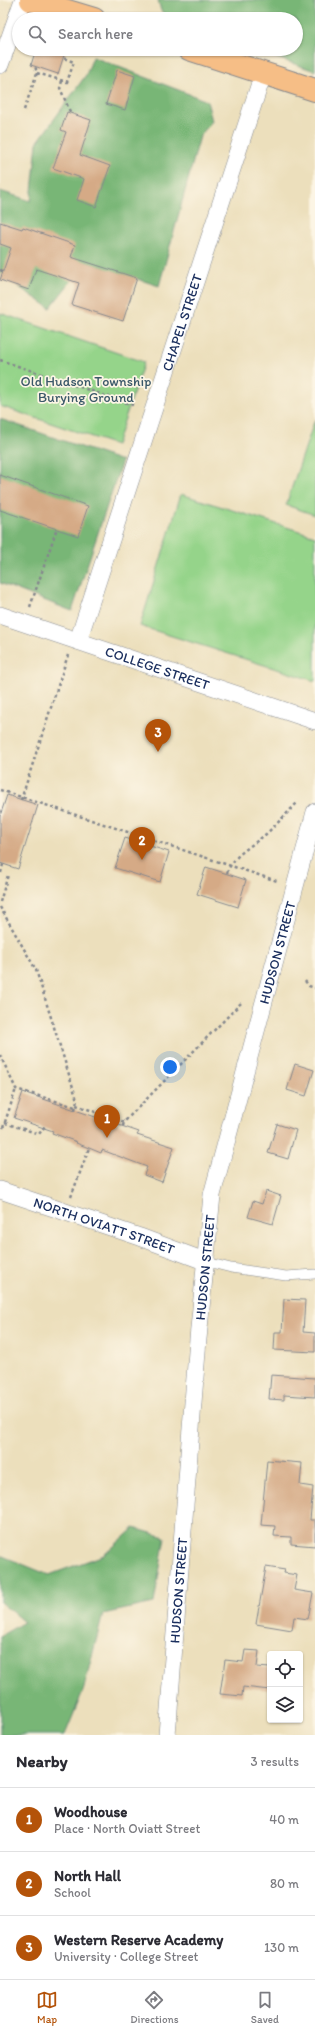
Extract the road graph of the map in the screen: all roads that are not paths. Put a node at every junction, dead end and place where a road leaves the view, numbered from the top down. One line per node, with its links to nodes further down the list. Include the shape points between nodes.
1 (23, 0): 3 (street)
2 (31, 0): 4 (main road)
3 (19, 12)
4 (71, 12)
5 (12, 31): 7 (street)
6 (210, 56): 8 (main road)
7 (0, 65)
8 (263, 74): 9 (main road); 11 (street, CHAPEL STREET)
9 (315, 90)
10 (0, 615): 11 (street, COLLEGE STREET)
11 (75, 640): 12 (street, COLLEGE STREET)
12 (315, 721)
13 (315, 812): 15 (street, HUDSON STREET, via 212,1195)
14 (0, 1190): 15 (street, NORTH OVIATT STREET)
15 (207, 1262): 16 (lane, via 286,1276); 17 (street, HUDSON STREET, via 198,1339)
16 (315, 1274)
17 (168, 1735)

